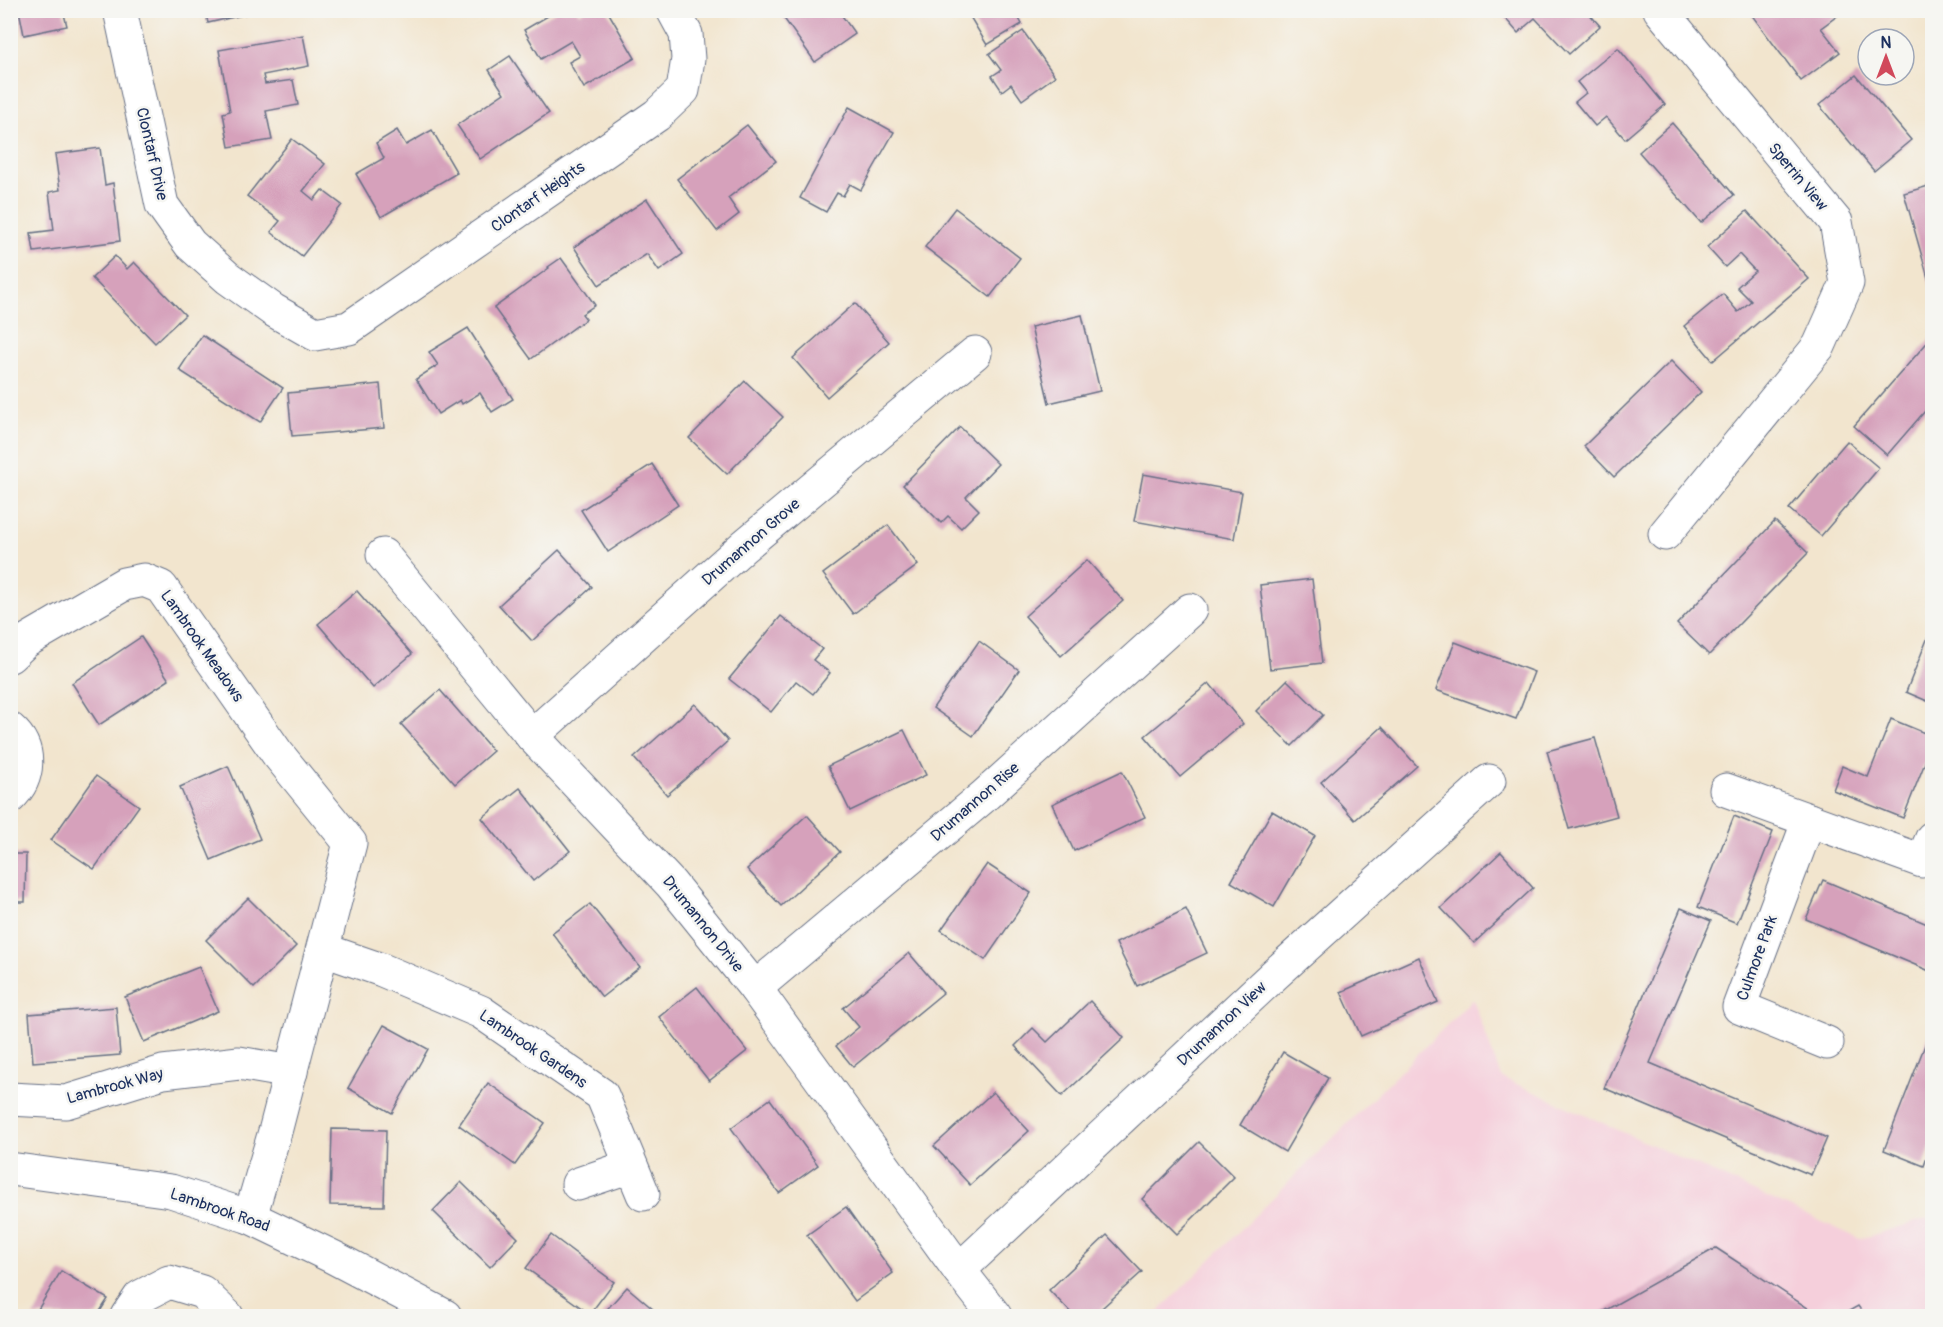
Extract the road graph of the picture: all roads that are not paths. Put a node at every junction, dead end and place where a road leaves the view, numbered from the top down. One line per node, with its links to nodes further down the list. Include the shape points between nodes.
1 (120, 10): 4 (street, Clontarf Drive, via 162,205 190,244 228,278)
2 (673, 10): 4 (street, Clontarf Heights, via 686,34 688,59 683,90 657,115 349,328)
3 (1660, 10): 6 (street, Sperrin View, via 1836,222 1847,283 1819,346)
4 (315, 334)
5 (975, 353): 11 (street, Drumannon Grove, via 744,546)
6 (1665, 534)
7 (383, 555): 11 (street, Drumannon Drive)
8 (1190, 610): 18 (street, Drumannon Rise, via 983,797)
9 (10, 656): 17 (street, Lambrook Meadows, via 26,641 124,584 144,580 161,586 278,753 350,843)
10 (10, 729): 14 (street, via 22,743 26,772)
11 (532, 736): 18 (street, Drumannon Drive, via 671,884)
12 (1489, 781): 25 (street, Drumannon View, via 1274,975)
13 (1726, 790): 15 (street)
14 (10, 798)
15 (1809, 820): 16 (street, via 1922,861); 19 (street, Culmore Park, via 1739,1007)
16 (1932, 838)
17 (324, 950): 20 (street); 23 (street, Lambrook Gardens, via 481,1012 602,1095 637,1180)
18 (755, 988): 25 (street, Drumannon Drive)
19 (1827, 1043)
20 (291, 1072): 21 (street, Lambrook Way, via 239,1063 163,1072 66,1101); 24 (street)
21 (10, 1099)
22 (10, 1169): 24 (street, Lambrook Road, via 171,1191)
23 (578, 1184)
24 (250, 1217): 28 (street, Lambrook Road)
25 (959, 1270): 29 (street, Drumannon Drive)
26 (127, 1317): 27 (street, via 140,1297 169,1282 202,1292)
27 (227, 1317)
28 (445, 1317)
29 (995, 1317)

